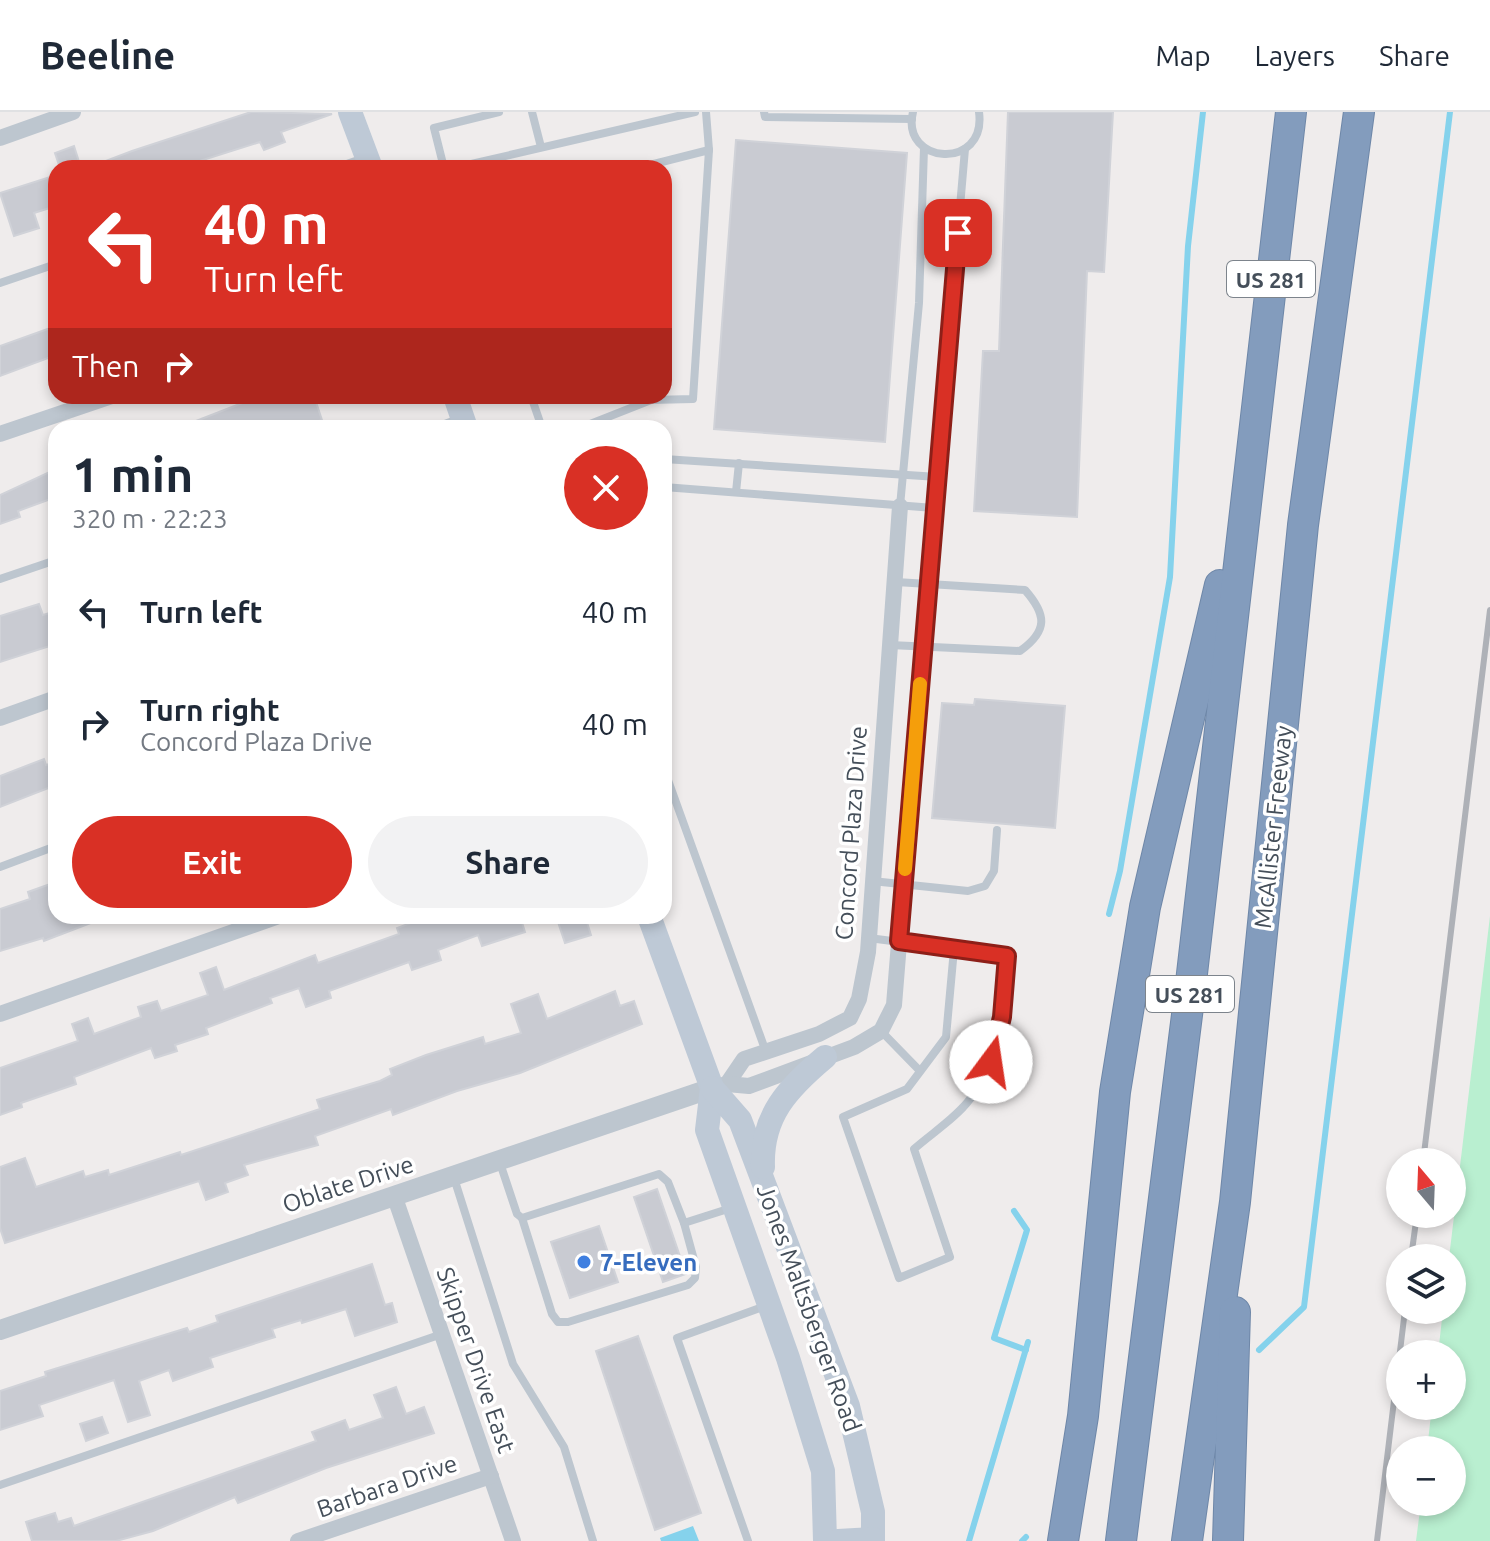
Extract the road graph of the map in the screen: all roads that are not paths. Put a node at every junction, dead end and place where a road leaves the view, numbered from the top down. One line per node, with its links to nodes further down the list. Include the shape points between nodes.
1 (73, 112): 14 (street)
2 (350, 112): 19 (main road)
3 (499, 112): 20 (lane, via 434,128)
4 (532, 112): 15 (lane)
5 (636, 112): 13 (lane)
6 (695, 112): 13 (lane)
7 (706, 112): 18 (lane)
8 (764, 112): 12 (lane, via 765,117)
9 (979, 112): 17 (lane, via 978,132)
10 (1291, 112): 30 (highway, US 281)
11 (1359, 112): 68 (highway, McAllister Freeway / US 281, via 1303,525)
12 (912, 115): 16 (lane)
13 (640, 125): 15 (lane)
14 (0, 138)
15 (541, 147): 21 (lane)
16 (924, 148): 17 (lane, via 944,155); 33 (lane, via 920,290)
17 (965, 149): 34 (lane)
18 (709, 150): 22 (lane); 25 (lane, via 693,399)
19 (368, 160)
20 (442, 160)
21 (487, 160)
22 (670, 160)
23 (48, 267): 24 (lane)
24 (0, 283)
25 (672, 400)
26 (88, 404): 29 (street)
27 (641, 404): 28 (lane)
28 (600, 420)
29 (0, 434)
30 (1252, 447): 84 (highway, via 1145,907 1115,1092 1083,1416); 85 (highway, US 281)
31 (672, 459): 32 (lane)
32 (739, 463): 33 (lane); 36 (lane)
33 (902, 476): 34 (lane); 37 (lane)
34 (938, 477): 38 (lane)
35 (672, 488): 36 (lane)
36 (736, 492): 37 (lane)
37 (900, 506): 38 (lane); 41 (street, Concord Plaza Drive)
38 (934, 508): 42 (street)
39 (48, 563): 40 (lane)
40 (0, 579)
41 (896, 582): 42 (lane); 43 (street, Concord Plaza Drive)
42 (928, 586): 44 (street); 44 (lane, via 1025,590 1040,607 1041,625 1036,640 1020,651)
43 (889, 645): 44 (lane); 51 (street, Concord Plaza Drive)
44 (923, 647): 52 (street)
45 (48, 701): 46 (street)
46 (0, 718)
47 (672, 796): 60 (lane)
48 (997, 830): 52 (lane, via 994,871 985,886 968,891)
49 (48, 849): 50 (lane)
50 (0, 867)
51 (871, 881): 52 (lane); 55 (street, Concord Plaza Drive)
52 (904, 884): 56 (street)
53 (256, 924): 58 (street)
54 (652, 924): 63 (main road, Jones Maltsberger Road)
55 (868, 938): 56 (lane); 60 (street, Concord Plaza Drive, via 859,999 850,1018)
56 (899, 941): 57 (lane); 59 (street, via 894,1005)
57 (954, 949): 62 (lane, via 946,1037); 62 (lane, via 1007,956 1002,1017 991,1062 970,1100 914,1149 950,1257 899,1278 843,1117 907,1089)
58 (0, 1014)
59 (881, 1031): 61 (street); 62 (lane)
60 (766, 1052): 63 (street, Concord Plaza Drive, via 744,1059)
61 (825, 1057): 63 (street, via 749,1086); 66 (main road, via 793,1084 771,1114 762,1145)
62 (920, 1071)
63 (719, 1086): 64 (street, Oblate Drive); 66 (main road, Jones Maltsberger Road, via 740,1120); 69 (main road, Jones Maltsberger Road, via 707,1130)
64 (500, 1162): 65 (street, Oblate Drive); 70 (lane)
65 (453, 1177): 67 (street, Oblate Drive); 80 (lane, via 513,1364 564,1447)
66 (763, 1181): 77 (main road, Jones Maltsberger Road, via 848,1406 873,1512)
67 (394, 1195): 73 (street, Oblate Drive); 74 (street, Skipper Drive East)
68 (1235, 1202): 86 (highway, McAllister Freeway / US 281); 87 (highway)
69 (734, 1207): 71 (lane); 72 (main road, Jones Maltsberger Road)
70 (522, 1218): 71 (lane, via 659,1174 668,1182); 71 (lane, via 558,1322 688,1285 696,1267)
71 (684, 1223)
72 (769, 1304): 81 (lane, via 677,1338); 82 (main road, Jones Maltsberger Road, via 823,1471)
73 (0, 1330)
74 (442, 1334): 75 (street, Skipper Drive East); 76 (lane)
75 (491, 1476): 78 (street, Barbara Drive); 79 (street, Skipper Drive East)
76 (0, 1485)
77 (873, 1540): 83 (main road)
78 (298, 1541)
79 (513, 1541)
80 (593, 1541)
81 (748, 1541)
82 (825, 1541)
83 (838, 1541)
84 (1063, 1541)
85 (1121, 1541)
86 (1187, 1541)
87 (1228, 1541)

